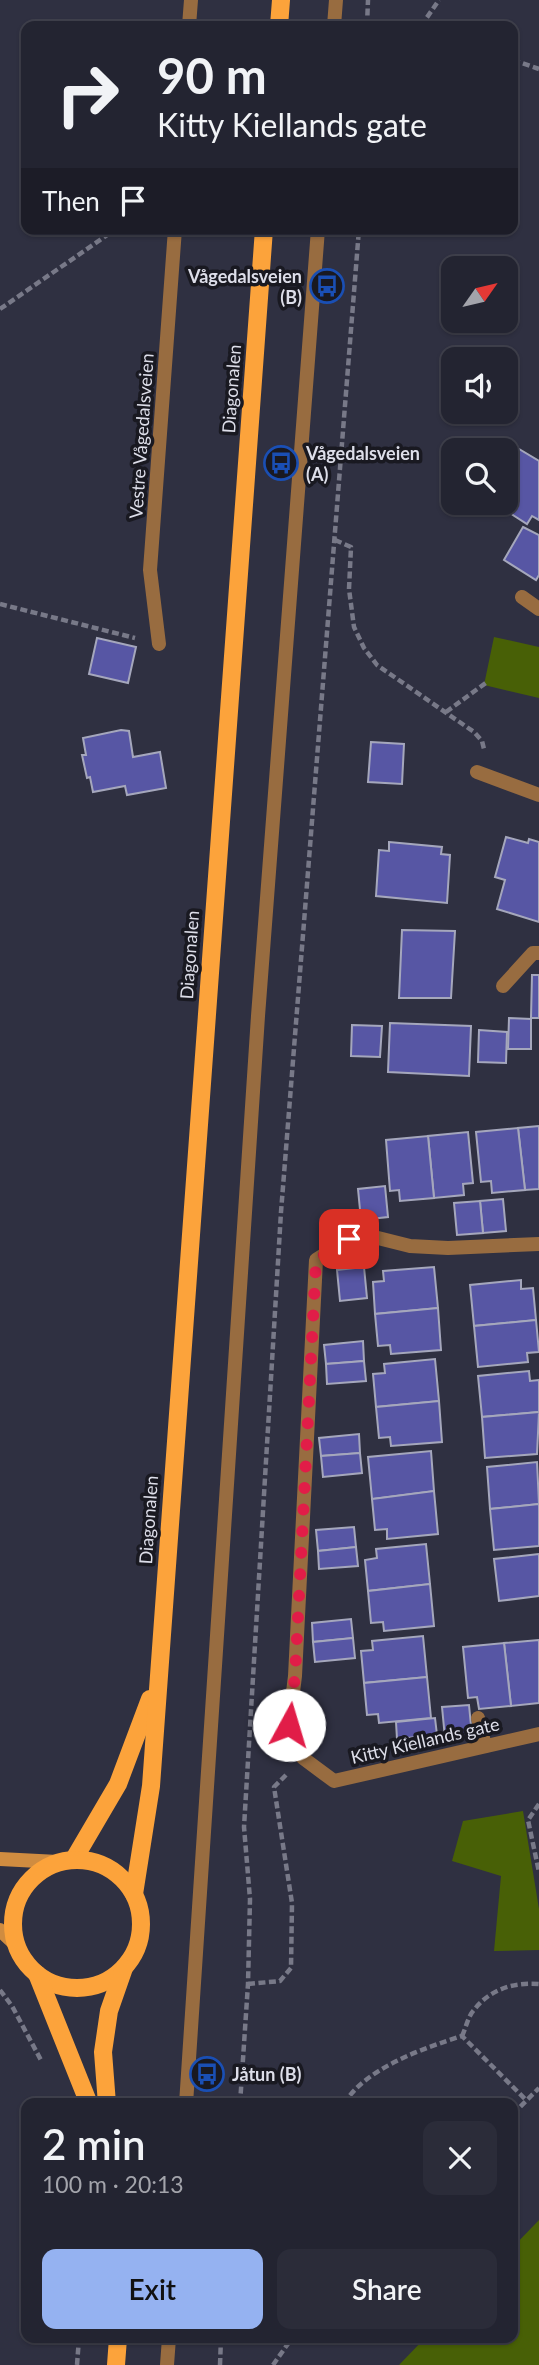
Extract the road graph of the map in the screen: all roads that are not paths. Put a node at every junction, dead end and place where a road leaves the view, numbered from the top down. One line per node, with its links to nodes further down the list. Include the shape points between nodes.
1 (191, 0): 4 (street)
2 (281, 0): 5 (main road)
3 (336, 0): 6 (street)
4 (189, 21)
5 (279, 21)
6 (334, 21)
7 (175, 235): 12 (street, Vestre Vågedalsveien, via 150,570)
8 (264, 235): 18 (main road, Diagonalen)
9 (318, 235): 31 (street, via 258,1016)
10 (522, 597): 11 (street)
11 (539, 609)
12 (159, 644)
13 (477, 772): 14 (street)
14 (539, 795)
15 (539, 953): 16 (street, via 533,953)
16 (503, 986)
17 (539, 1244): 21 (street, Kitty Kiellands gate, via 448,1248 410,1246 374,1237 349,1239 316,1260 289,1725 303,1758 334,1782)
18 (157, 1683): 23 (main road, Diagonalen, via 118,1784); 24 (main road, Diagonalen, via 151,1786)
19 (478, 1718): 21 (street)
20 (539, 1734): 21 (street, Kitty Kiellands gate)
21 (485, 1746)
22 (0, 1859): 23 (main road)
23 (66, 1861): 24 (main road, via 106,1866); 26 (main road, via 36,1874 20,1892 13,1909)
24 (134, 1894): 27 (main road, via 141,1933)
25 (0, 1930): 26 (main road)
26 (16, 1945): 28 (main road)
27 (124, 1968): 28 (main road, via 90,1987 52,1984); 30 (main road, via 109,2011 103,2052)
28 (37, 1975): 29 (main road)
29 (87, 2098)
30 (107, 2098)
31 (186, 2098)
32 (118, 2343): 34 (main road)
33 (169, 2343): 35 (street)
34 (116, 2365)
35 (167, 2365)

